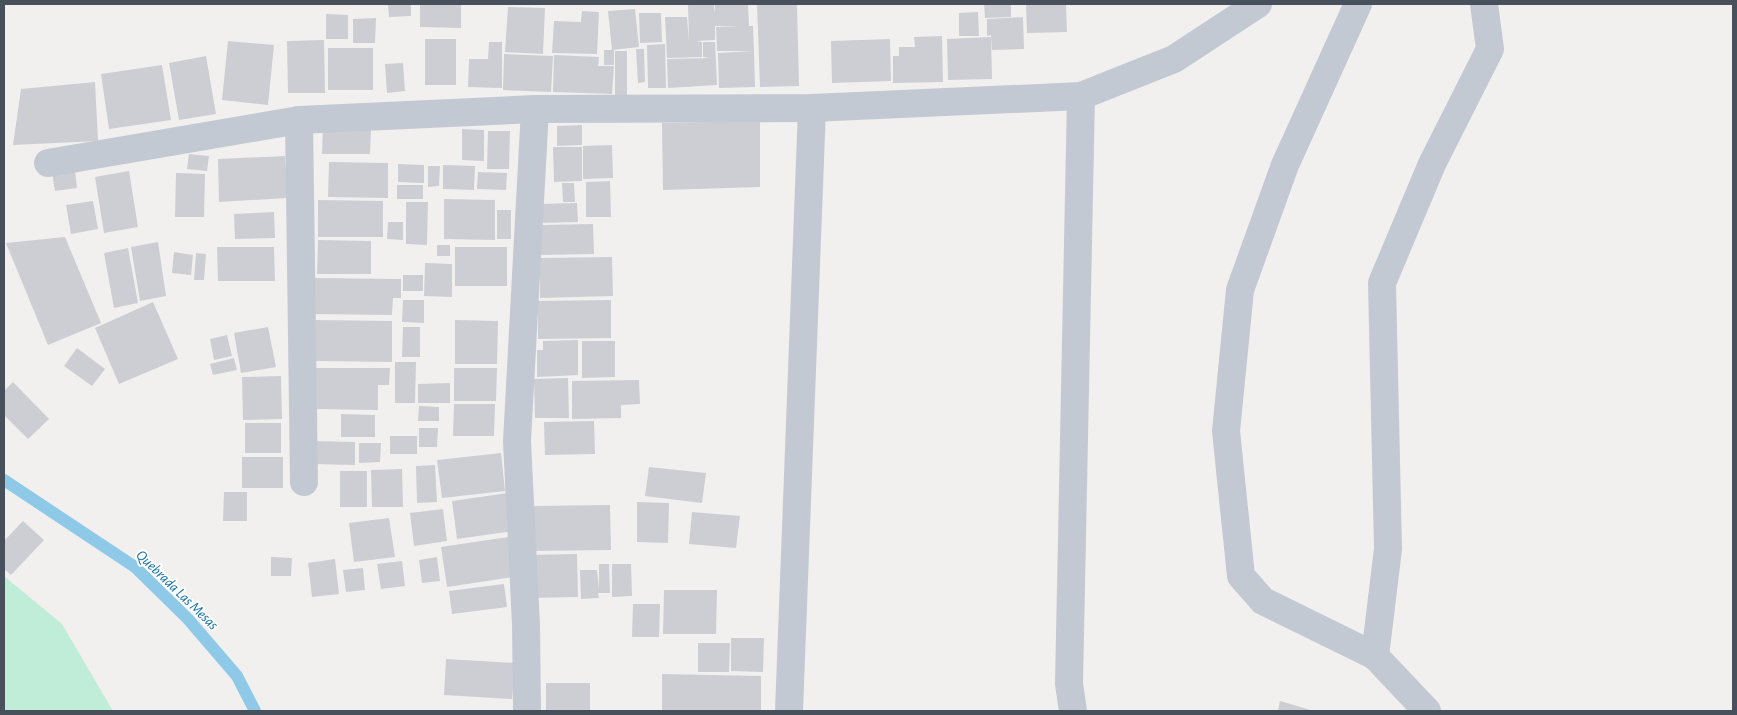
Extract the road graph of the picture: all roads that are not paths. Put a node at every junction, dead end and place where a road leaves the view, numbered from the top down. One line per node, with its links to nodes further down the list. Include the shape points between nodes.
1 (1258, 4): 4 (street, via 1174,59)
2 (1358, 4): 10 (street, via 1285,165 1240,290 1226,431 1241,576 1262,601)
3 (1484, 4): 10 (street, via 1490,49 1432,164 1382,283 1388,549)
4 (1081, 96): 5 (street); 13 (street, via 1069,674)
5 (812, 108): 6 (street); 12 (street)
6 (536, 109): 7 (street); 11 (street, via 517,441)
7 (299, 120): 8 (street); 9 (street)
8 (48, 163)
9 (304, 482)
10 (1375, 656): 14 (street)
11 (527, 711)
12 (789, 711)
13 (1073, 711)
14 (1427, 711)

